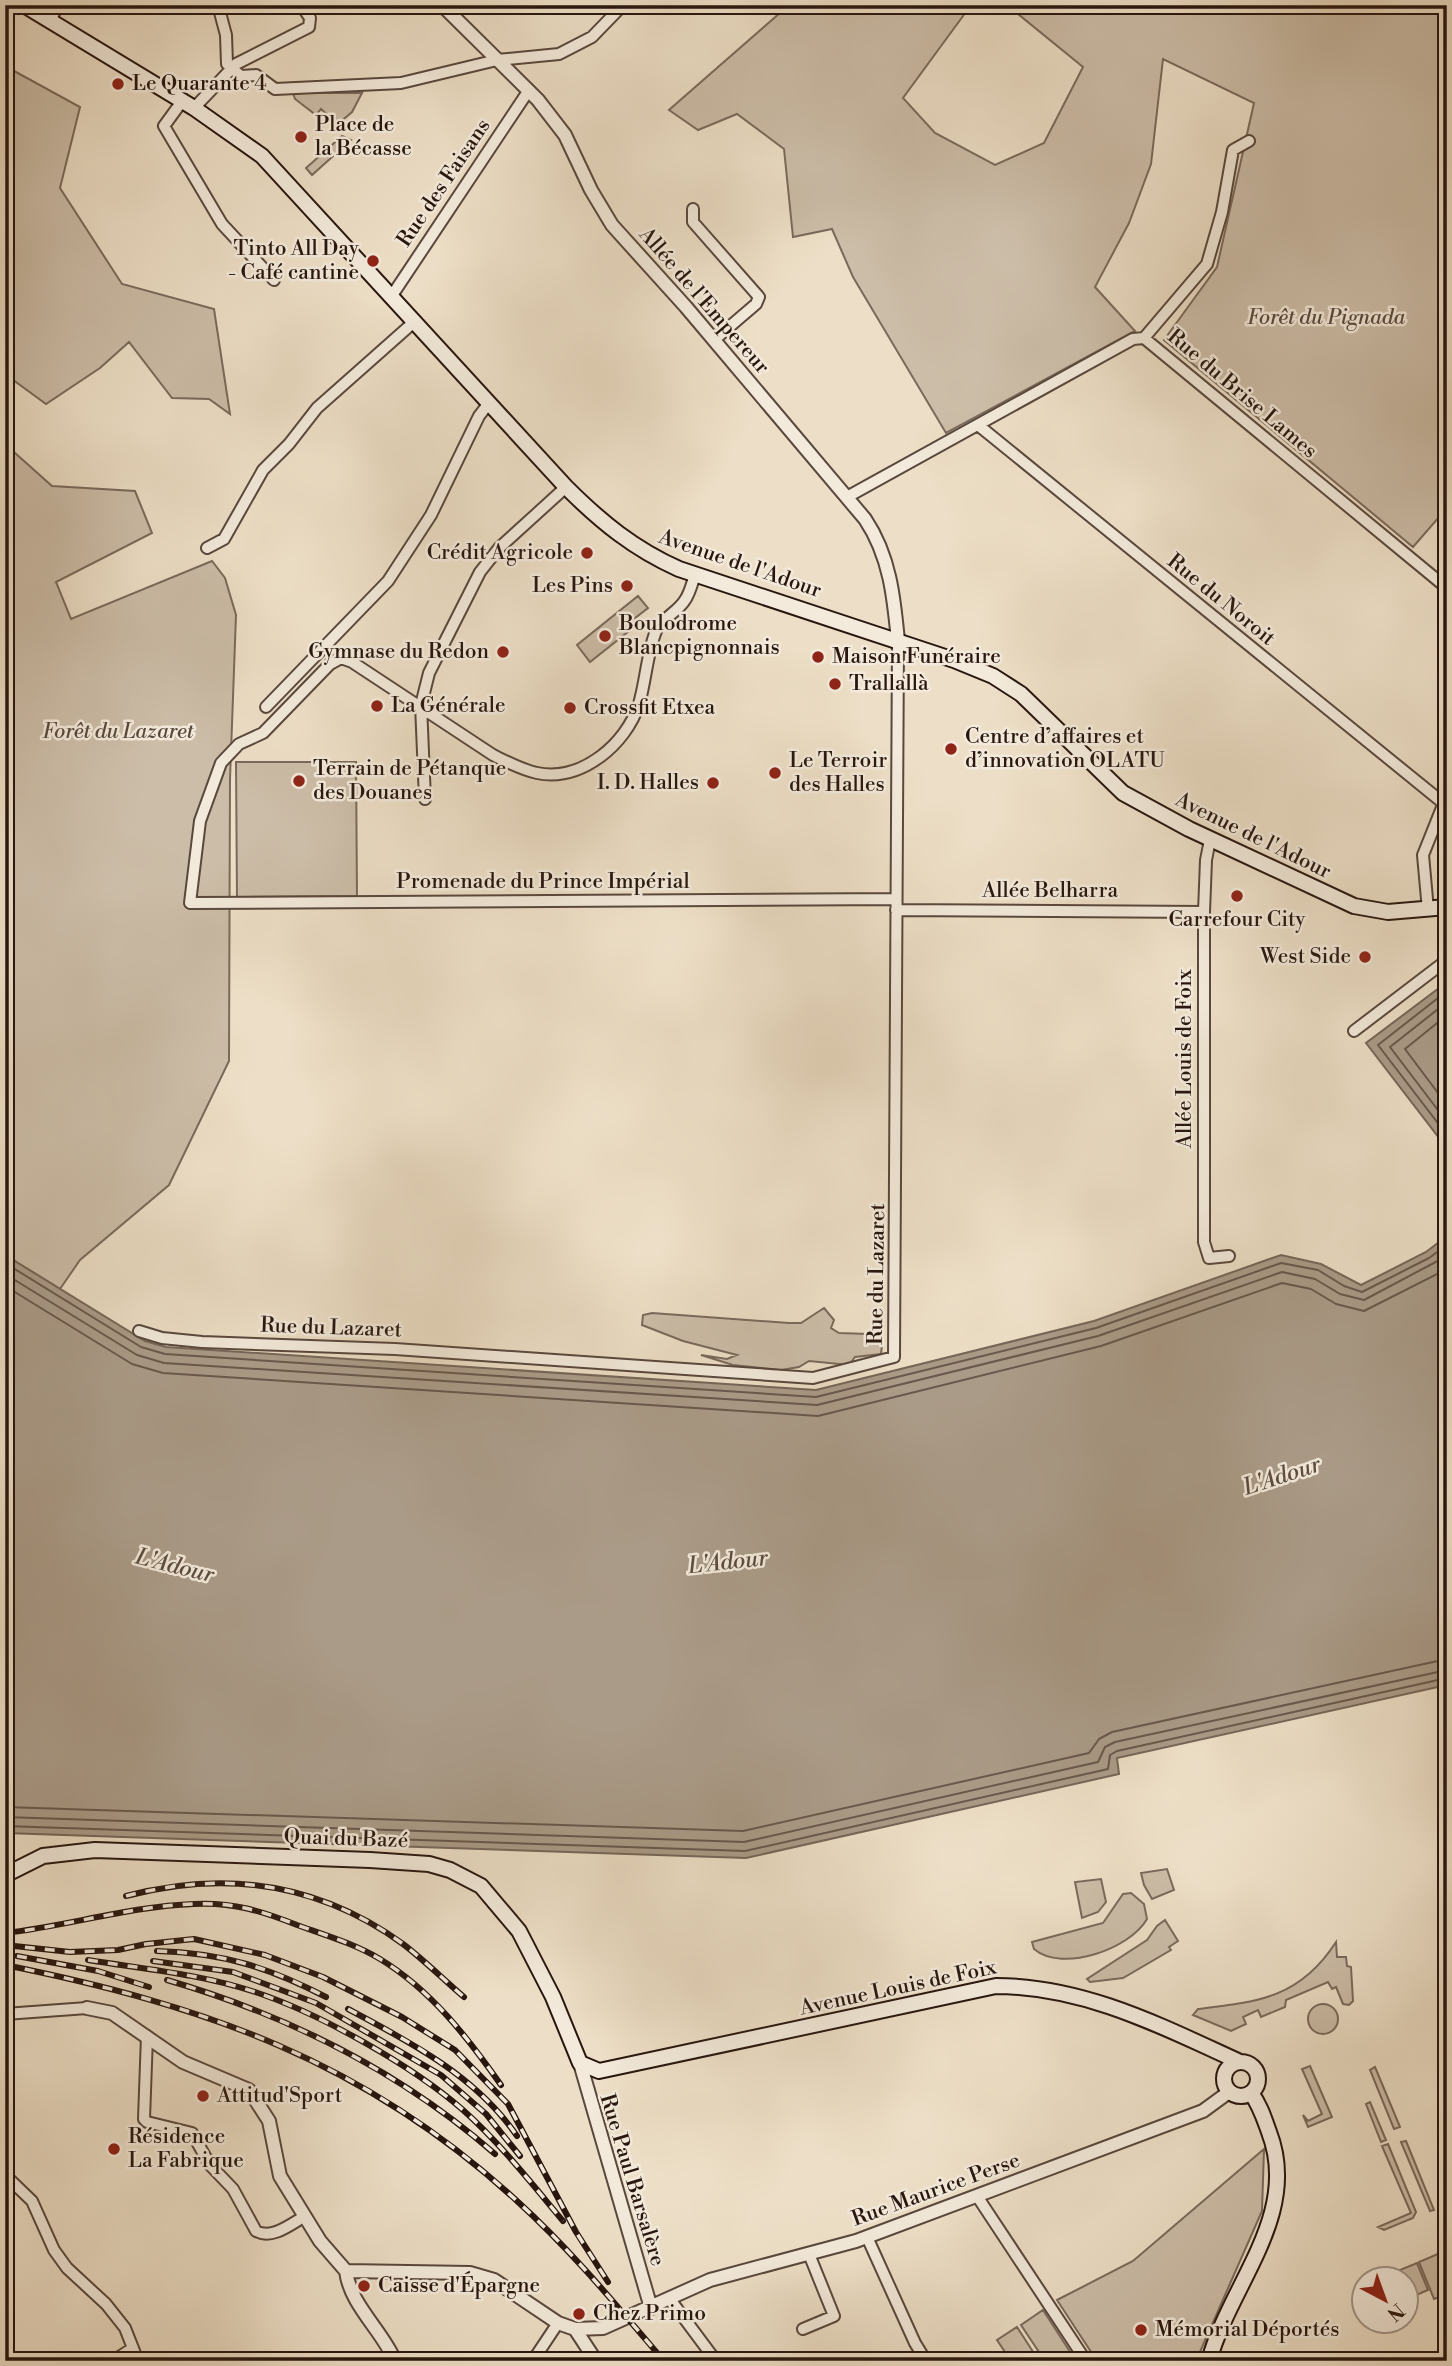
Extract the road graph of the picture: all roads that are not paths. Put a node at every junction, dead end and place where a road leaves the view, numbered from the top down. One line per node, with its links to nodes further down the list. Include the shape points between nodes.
1 (23, 5): 7 (main road, Avenue de l'Adour)
2 (58, 5): 7 (street)
3 (219, 5): 10 (street)
4 (301, 5): 8 (street, via 310,18 309,27)
5 (442, 5): 9 (street, Allée de l'Empereur)
6 (623, 5): 9 (street, via 578,47 559,54)
7 (50, 21): 13 (main road, Avenue de l'Adour)
8 (256, 55): 10 (street); 11 (street, via 260,67)
9 (497, 60): 11 (street, via 401,83 275,89); 12 (street, Allée de l'Empereur)
10 (230, 69): 11 (street, via 248,78); 13 (street)
11 (256, 75)
12 (530, 90): 17 (street, Rue des Faisans); 20 (street, Allée de l'Empereur, via 565,135 612,225)
13 (188, 104): 16 (street, via 164,126 222,223); 17 (main road, Avenue de l'Adour, via 262,156)
14 (1249, 141): 19 (street, via 1233,150 1207,264)
15 (693, 209): 20 (street, via 693,222 759,297)
16 (274, 280)
17 (391, 297): 18 (main road, Avenue de l'Adour)
18 (414, 322): 21 (main road, Avenue de l'Adour); 25 (street, via 317,408 263,470 223,538)
19 (1144, 338): 22 (street, Rue du Brise Lames); 27 (street, Rue du Brise Lames)
20 (714, 340): 24 (street, Allée de l'Empereur)
21 (489, 403): 23 (main road, Avenue de l'Adour); 30 (street, via 431,515 388,581)
22 (978, 425): 24 (street, Rue du Brise Lames); 32 (street, Rue du Noroit)
23 (566, 487): 26 (main road, Avenue de l'Adour, via 632,546); 29 (street, via 499,548 480,572 429,673)
24 (847, 497): 28 (street, Allée de l'Empereur, via 876,534 883,553)
25 (207, 548)
26 (695, 575): 28 (main road, Avenue de l'Adour); 29 (street, via 685,600 655,632 639,701 627,730 591,763 539,774 493,755)
27 (1447, 588)
28 (898, 641): 33 (main road, Avenue de l'Adour, via 982,671 1011,687 1123,793); 34 (street, Rue du Lazaret)
29 (421, 705): 31 (street); 34 (street, Promenade du Prince Impérial, via 352,662 341,659 330,664 263,733 239,744 221,763 200,821 190,903)
30 (266, 706)
31 (425, 799)
32 (1444, 799): 36 (street, via 1425,846)
33 (1210, 840): 36 (main road, Avenue de l'Adour, via 1354,906 1388,912); 37 (street, Allée Louis de Foix)
34 (896, 904): 37 (street, Allée Belharra); 41 (street, Rue du Lazaret, via 894,1357 813,1378 395,1349 202,1342)
35 (1447, 907): 36 (main road, Avenue de l'Adour)
36 (1428, 910)
37 (1204, 912): 40 (street, Allée Louis de Foix, via 1204,1241 1209,1258)
38 (1447, 960): 39 (street)
39 (1354, 1031)
40 (1229, 1256)
41 (139, 1331)
42 (5, 1875): 46 (main road, Quai du Bazé, via 43,1856 95,1850 405,1862 450,1870 481,1886 519,1931 548,1985)
43 (87, 2008): 44 (street); 45 (street, via 112,2013)
44 (7, 2014): 48 (street)
45 (147, 2036): 53 (street, via 183,2062 249,2090 269,2120 281,2176); 53 (street, via 144,2119 192,2133 210,2165 233,2189 256,2231 273,2233)
46 (580, 2063): 47 (main road, Avenue Louis de Foix, via 606,2070 996,1986 1041,1988 1076,1996 1156,2023 1219,2052); 58 (street, Rue Paul Barsalère)
47 (1234, 2064): 49 (main road, via 1224,2083); 50 (main road, via 1250,2064 1257,2073)
48 (5, 2076)
49 (1229, 2092): 50 (main road); 52 (street, Rue Maurice Perse, via 1203,2111)
50 (1251, 2093): 71 (main road, via 1274,2144 1276,2201 1263,2242 1226,2315)
51 (5, 2175): 62 (street, via 32,2201 54,2250 119,2320)
52 (977, 2196): 54 (street, Rue Maurice Perse); 70 (street)
53 (305, 2216): 56 (street)
54 (867, 2237): 55 (street, Rue Maurice Perse); 69 (street)
55 (810, 2254): 57 (street, Rue Maurice Perse, via 710,2280); 61 (street, via 834,2316)
56 (346, 2271): 59 (street, via 470,2273 494,2280); 66 (street, via 348,2283)
57 (669, 2298): 58 (street, Rue Maurice Perse); 68 (street)
58 (651, 2308): 60 (street, Rue Maurice Perse, via 615,2325)
59 (558, 2323): 60 (street); 63 (street)
60 (575, 2329): 67 (street)
61 (803, 2329)
62 (133, 2348): 64 (street); 65 (street)
63 (536, 2356)
64 (113, 2361)
65 (138, 2361)
66 (395, 2361)
67 (596, 2361)
68 (716, 2361)
69 (926, 2361)
70 (1086, 2361)
71 (1209, 2361)

